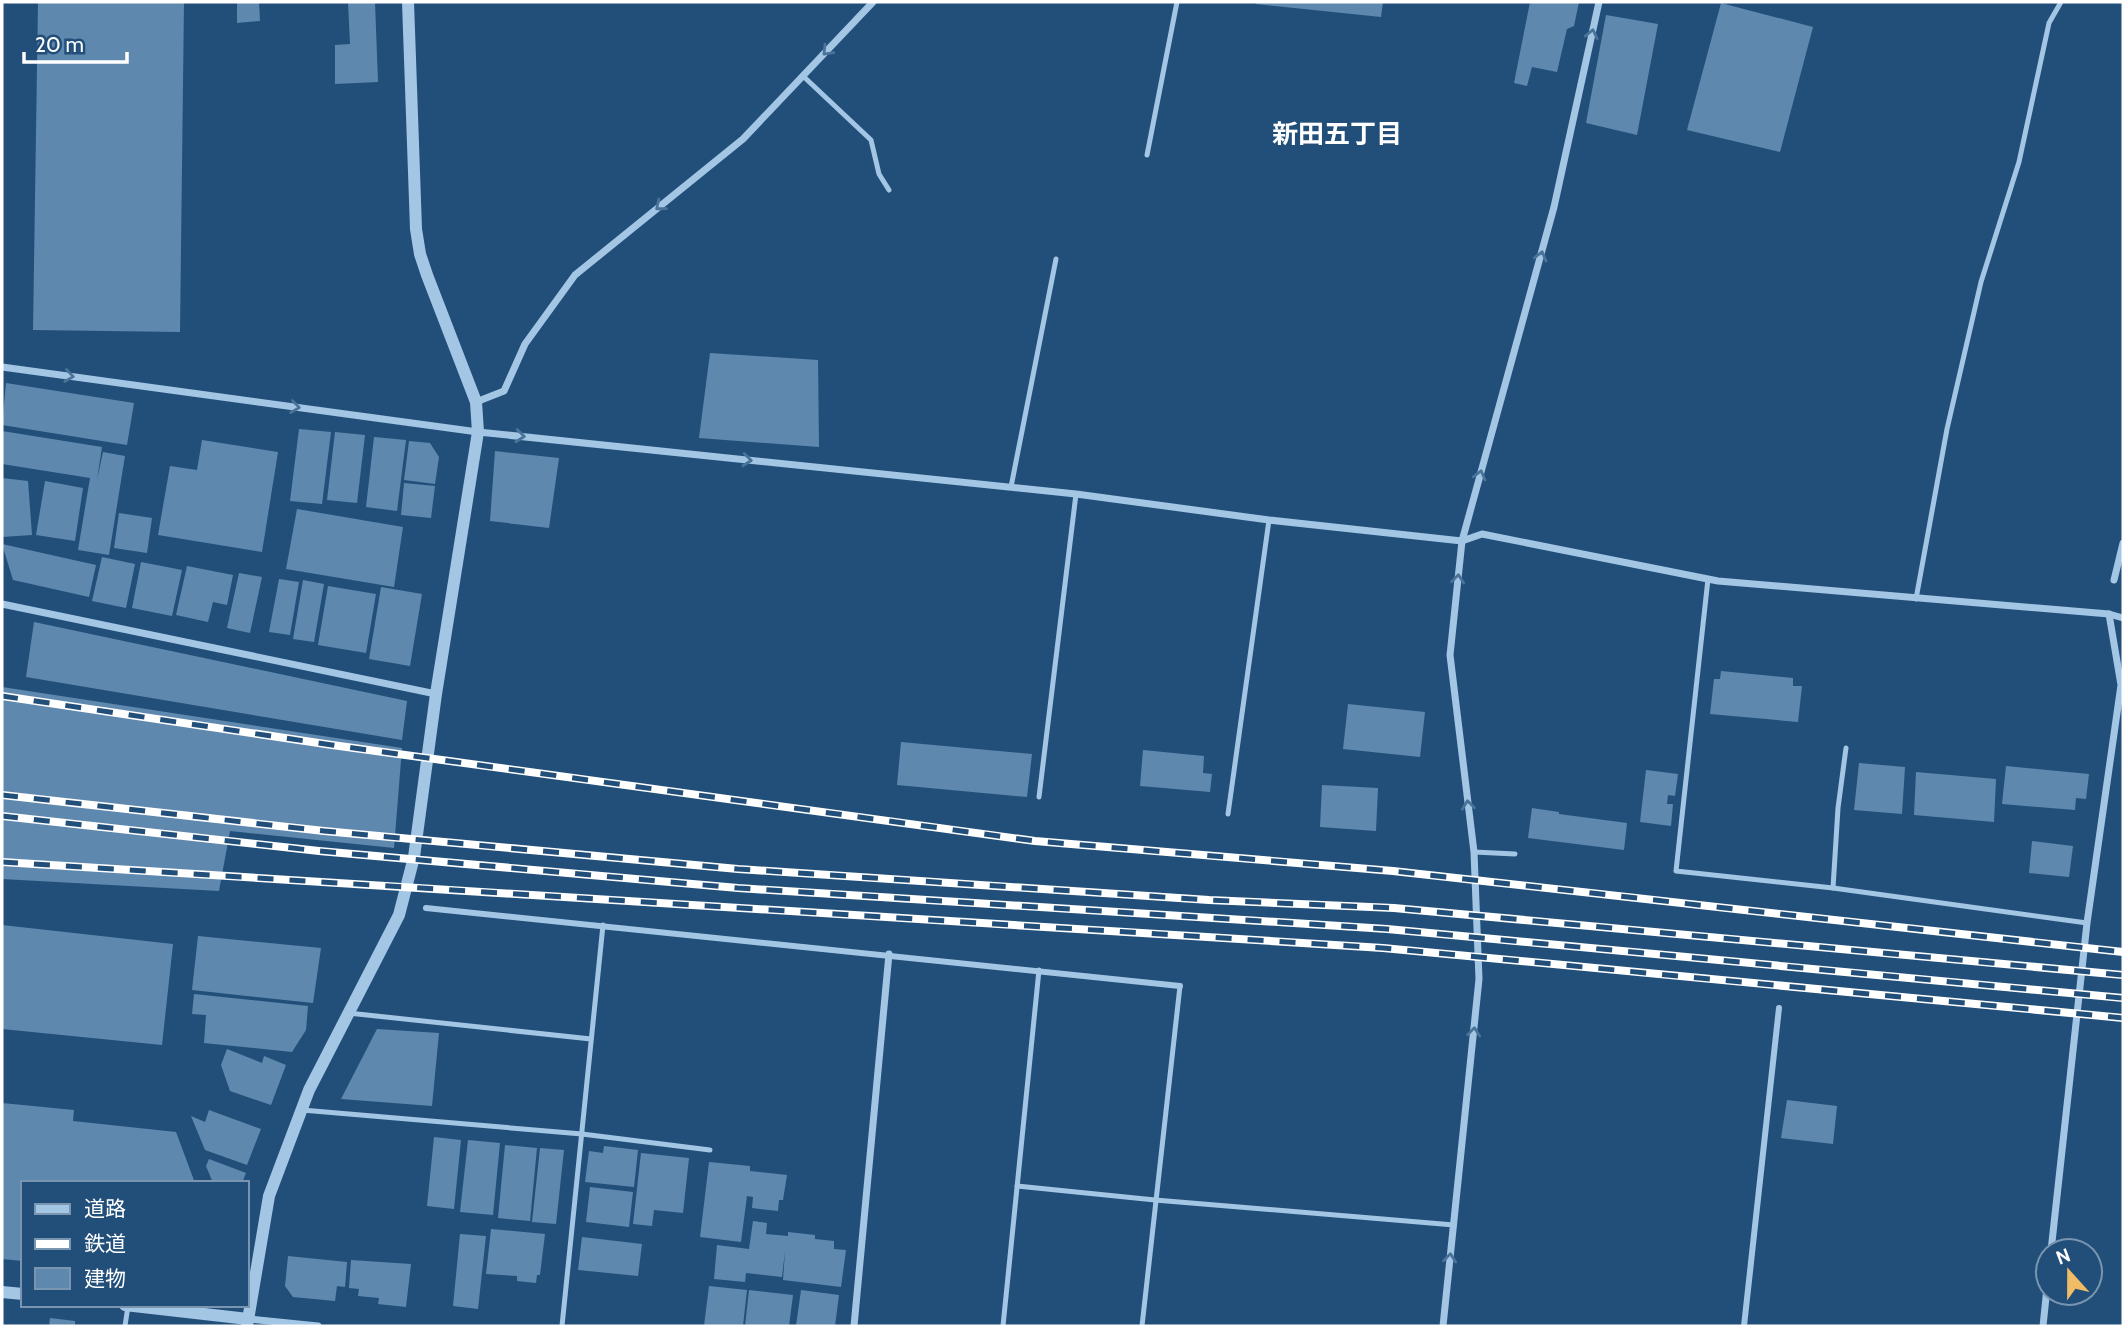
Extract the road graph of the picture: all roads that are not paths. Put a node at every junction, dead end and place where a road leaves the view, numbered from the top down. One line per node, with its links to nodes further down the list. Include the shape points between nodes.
1 (408, 2): 11 (street, via 420,254)
2 (873, 2): 6 (street, one-way to 6)
3 (1177, 2): 7 (lane)
4 (1599, 2): 16 (street, one-way to 4, via 1554,207)
5 (2062, 2): 20 (lane, via 2049,23 2019,162 1981,282 1947,429)
6 (803, 76): 8 (lane, via 871,140); 11 (street, one-way to 11, via 743,139 575,275 525,344 504,391)
7 (1147, 155)
8 (888, 190)
9 (1056, 259): 13 (lane)
10 (2, 367): 12 (street, one-way to 12)
11 (476, 402): 12 (street)
12 (478, 432): 13 (street, one-way to 13); 24 (street)
13 (1011, 487): 14 (street)
14 (1076, 494): 15 (street); 26 (lane)
15 (1269, 520): 16 (street); 27 (lane)
16 (1462, 541): 18 (street, via 1482,534); 28 (street, one-way to 16, via 1450,655)
17 (2123, 543): 19 (street)
18 (1708, 579): 20 (street); 30 (lane, via 1676,871)
19 (2114, 580)
20 (1916, 599): 22 (street)
21 (2, 604): 24 (street)
22 (2109, 614): 23 (street); 32 (street, via 2120,685)
23 (2123, 618)
24 (436, 694): 38 (street, via 414,857 399,915)
25 (1846, 748): 30 (lane)
26 (1039, 797)
27 (1228, 814)
28 (1474, 852): 29 (lane); 45 (street, one-way to 28, via 1479,979)
29 (1515, 854)
30 (1833, 888): 32 (lane)
31 (426, 908): 33 (street)
32 (2087, 923): 46 (street)
33 (603, 925): 34 (street); 39 (lane)
34 (889, 954): 35 (street); 56 (street)
35 (1039, 970): 36 (street); 43 (lane)
36 (1180, 986): 44 (lane)
37 (1779, 1008): 60 (street)
38 (348, 1013): 39 (lane); 40 (street)
39 (591, 1040): 41 (lane)
40 (302, 1110): 41 (lane); 52 (street, via 269,1196)
41 (582, 1134): 42 (lane); 55 (lane)
42 (710, 1150)
43 (1017, 1185): 44 (lane); 57 (lane)
44 (1154, 1200): 45 (lane); 58 (lane)
45 (1454, 1225): 59 (street, one-way to 45)
46 (2053, 1237)
47 (2, 1292): 48 (street)
48 (21, 1294)
49 (127, 1307): 53 (lane)
50 (140, 1307): 52 (street)
51 (2045, 1307): 61 (street)
52 (248, 1323): 54 (street)
53 (125, 1326)
54 (318, 1326)
55 (562, 1326)
56 (853, 1326)
57 (1003, 1326)
58 (1142, 1326)
59 (1443, 1326)
60 (1744, 1326)
61 (2043, 1326)

